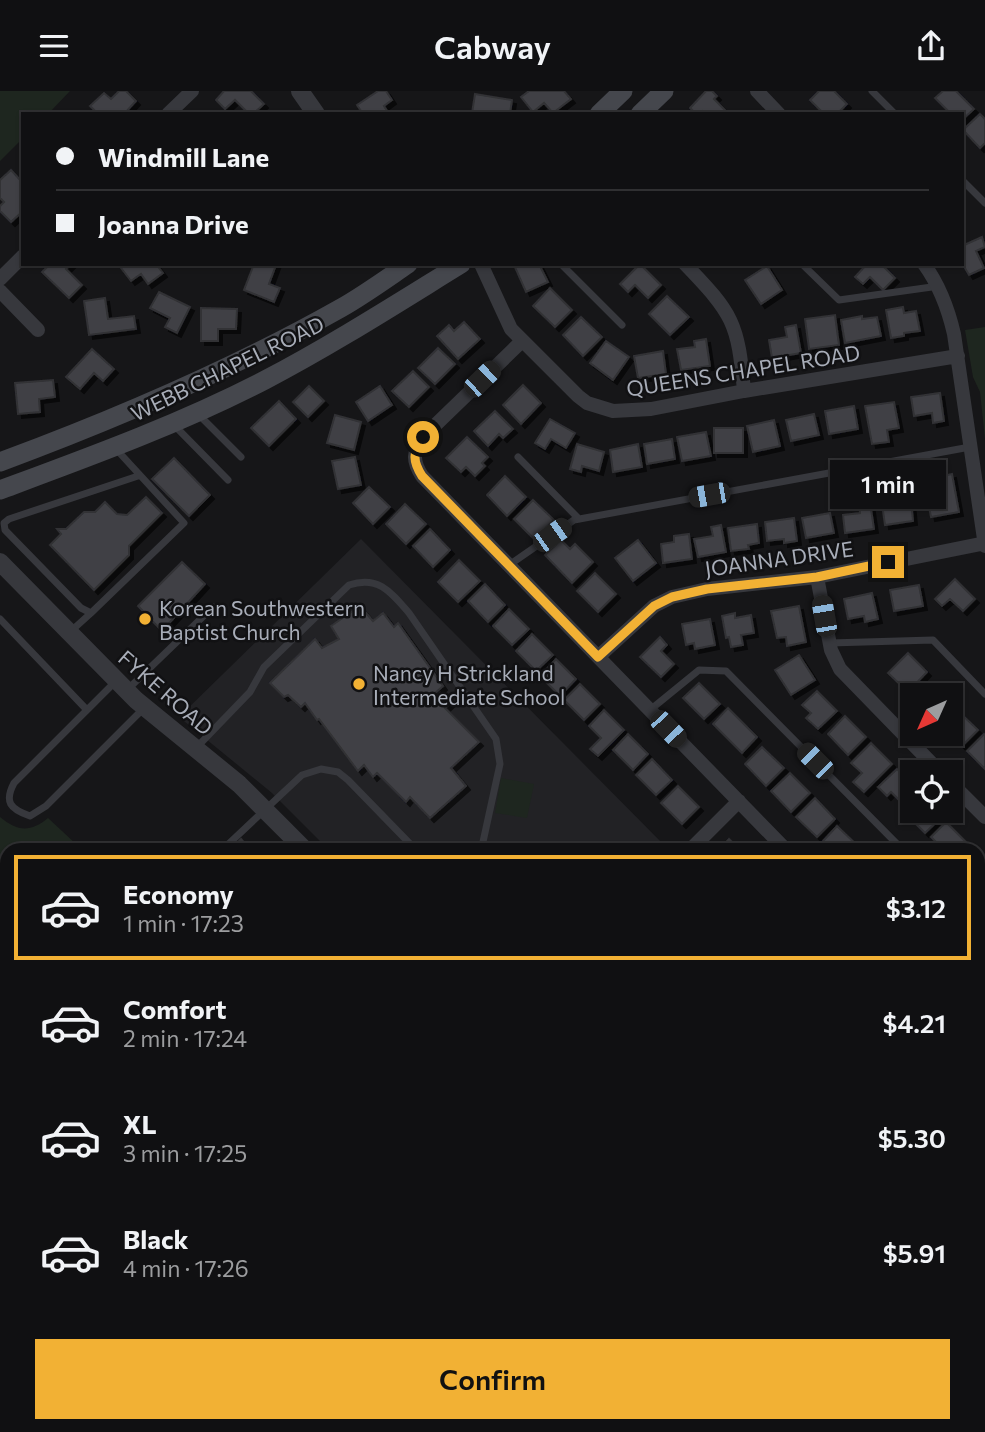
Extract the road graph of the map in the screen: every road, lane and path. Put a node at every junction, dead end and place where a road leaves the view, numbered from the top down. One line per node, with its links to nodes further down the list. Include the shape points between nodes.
1 (192, 91): 7 (street)
2 (300, 91): 8 (street)
3 (624, 91): 9 (main road)
4 (664, 91): 10 (main road)
5 (757, 91): 11 (street)
6 (873, 91): 12 (lane)
7 (170, 112)
8 (315, 112)
9 (601, 112)
10 (645, 112)
11 (777, 112)
12 (893, 112)
13 (964, 182): 14 (lane)
14 (985, 203)
15 (21, 258): 23 (street)
16 (458, 266): 26 (main road, WEBB CHAPEL ROAD)
17 (482, 266): 29 (street, QUEENS CHAPEL ROAD, via 511,329)
18 (563, 266): 27 (lane)
19 (687, 266): 32 (street, via 730,317 740,347)
20 (804, 266): 24 (lane, via 839,300)
21 (925, 266): 24 (street)
22 (398, 267): 26 (street); 31 (main road, WEBB CHAPEL ROAD, via 343,306)
23 (0, 279)
24 (939, 286): 30 (street)
25 (0, 291): 28 (street)
26 (409, 296): 33 (main road, WEBB CHAPEL ROAD, via 341,339)
27 (622, 325)
28 (38, 330)
29 (522, 341): 32 (street, QUEENS CHAPEL ROAD, via 578,396 606,410 651,409); 46 (street, via 423,437 413,459 422,476)
30 (958, 356): 32 (street, QUEENS CHAPEL ROAD); 36 (street)
31 (187, 385): 33 (main road); 39 (main road, WEBB CHAPEL ROAD)
32 (744, 391)
33 (197, 412): 34 (main road, WEBB CHAPEL ROAD); 37 (lane)
34 (173, 423): 35 (main road, WEBB CHAPEL ROAD); 41 (lane)
35 (114, 447): 40 (lane); 42 (main road, WEBB CHAPEL ROAD)
36 (971, 447): 43 (lane); 44 (street)
37 (241, 457)
38 (518, 457): 43 (lane)
39 (0, 462)
40 (138, 475): 49 (lane, via 184,523); 49 (lane, via 4,523 5,530)
41 (228, 480)
42 (0, 490)
43 (579, 519): 46 (lane)
44 (985, 544): 47 (street, JOANNA DRIVE)
45 (0, 562): 51 (street, FYKE ROAD)
46 (509, 565): 53 (street)
47 (817, 577): 52 (street); 53 (street, JOANNA DRIVE, via 672,597 654,606)
48 (214, 607): 54 (lane)
49 (91, 613): 51 (lane)
50 (0, 619): 57 (lane)
51 (69, 633): 54 (street, FYKE ROAD)
52 (829, 643): 55 (lane, via 933,640); 60 (street, via 840,669)
53 (598, 657): 58 (street)
54 (121, 686): 56 (street, FYKE ROAD); 57 (lane)
55 (985, 694)
56 (144, 708): 57 (lane, via 46,806 30,816 17,812 10,803 14,783); 59 (street, FYKE ROAD)
57 (87, 710)
58 (650, 710): 62 (street); 71 (lane, via 699,670 726,671)
59 (196, 748): 63 (street, FYKE ROAD); 68 (lane, via 250,692 264,667 349,585 363,580 380,585 409,613 496,739 500,764)
60 (928, 760)
61 (963, 795): 64 (street)
62 (739, 801): 69 (street); 70 (street)
63 (265, 809): 65 (lane); 66 (street, FYKE ROAD); 67 (lane, via 302,775 321,769 338,772)
64 (985, 817)
65 (229, 843)
66 (298, 843)
67 (409, 843)
68 (483, 843)
69 (697, 843)
70 (779, 843)
71 (896, 843)

